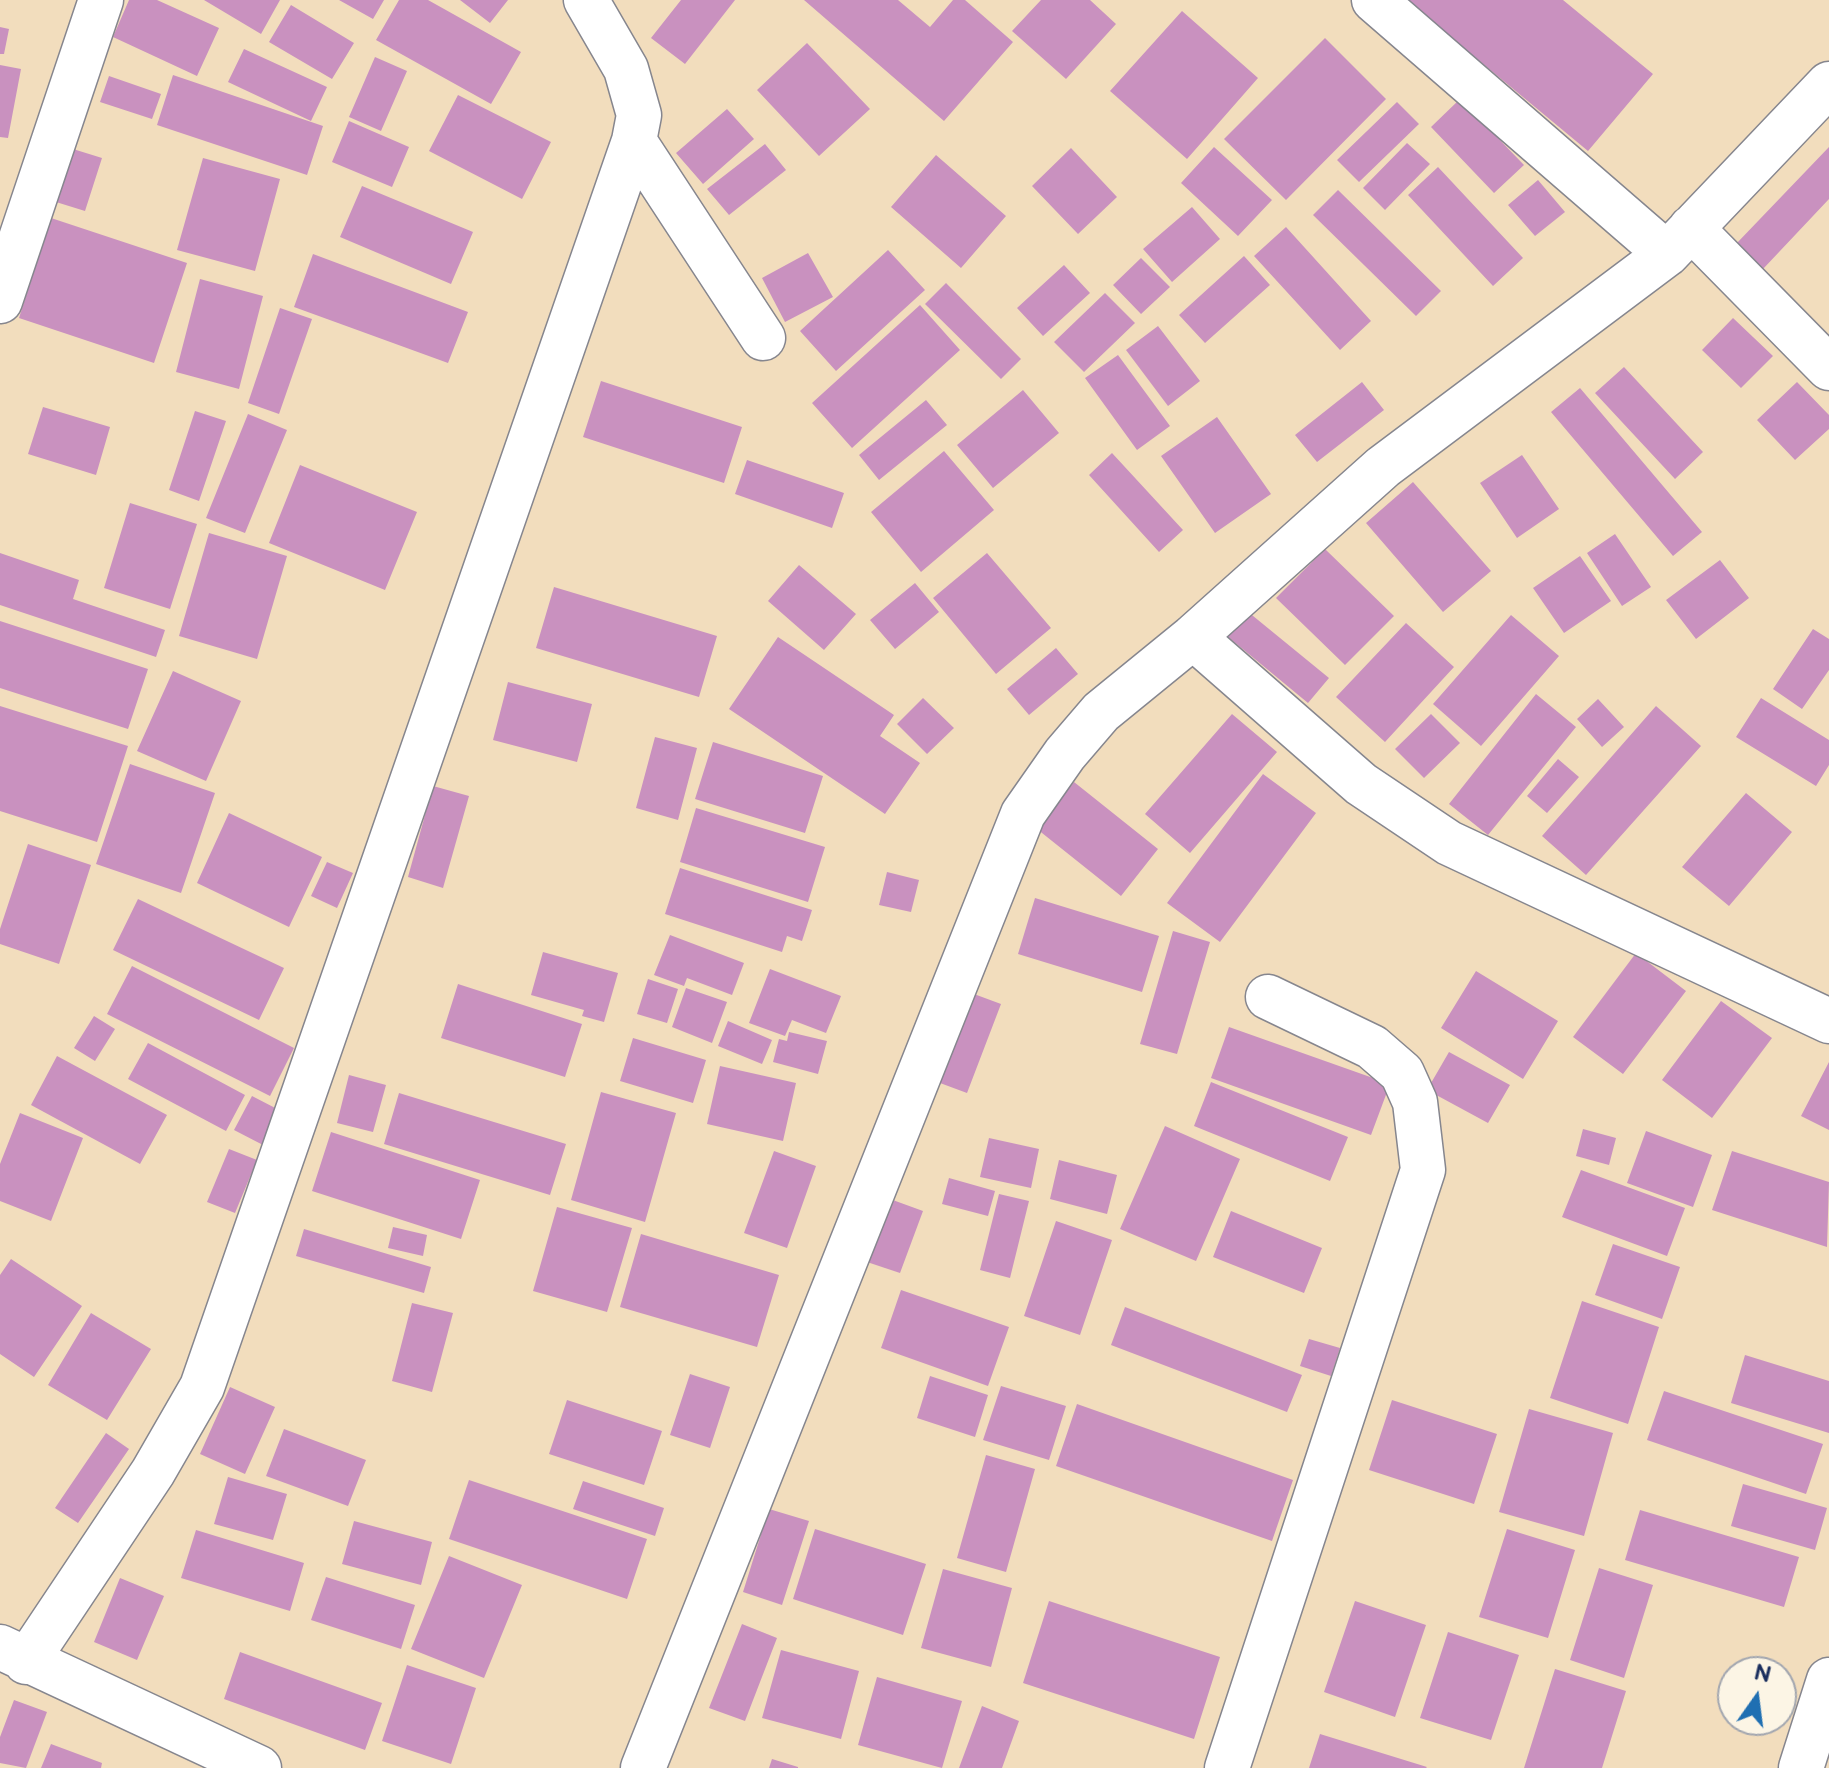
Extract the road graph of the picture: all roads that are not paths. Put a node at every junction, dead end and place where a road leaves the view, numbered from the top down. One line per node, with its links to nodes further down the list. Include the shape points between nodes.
1 (101, 0): 7 (street)
2 (586, 0): 5 (street, via 626,69 639,115)
3 (1374, 0): 6 (street)
4 (1829, 84): 6 (street)
5 (634, 141): 8 (street); 13 (street, via 202,1387 153,1472)
6 (1679, 241): 9 (street); 10 (street, via 1383,467)
7 (0, 301)
8 (763, 338)
9 (1829, 368)
10 (1193, 637): 12 (street, via 1361,784 1449,843); 16 (street, via 1101,712 1023,814)
11 (1268, 997): 17 (street, via 1372,1047 1402,1073 1415,1102 1423,1170)
12 (1829, 1021)
13 (13, 1654): 15 (street)
14 (1829, 1680): 18 (street)
15 (259, 1768)
16 (643, 1768)
17 (1227, 1768)
18 (1801, 1768)

